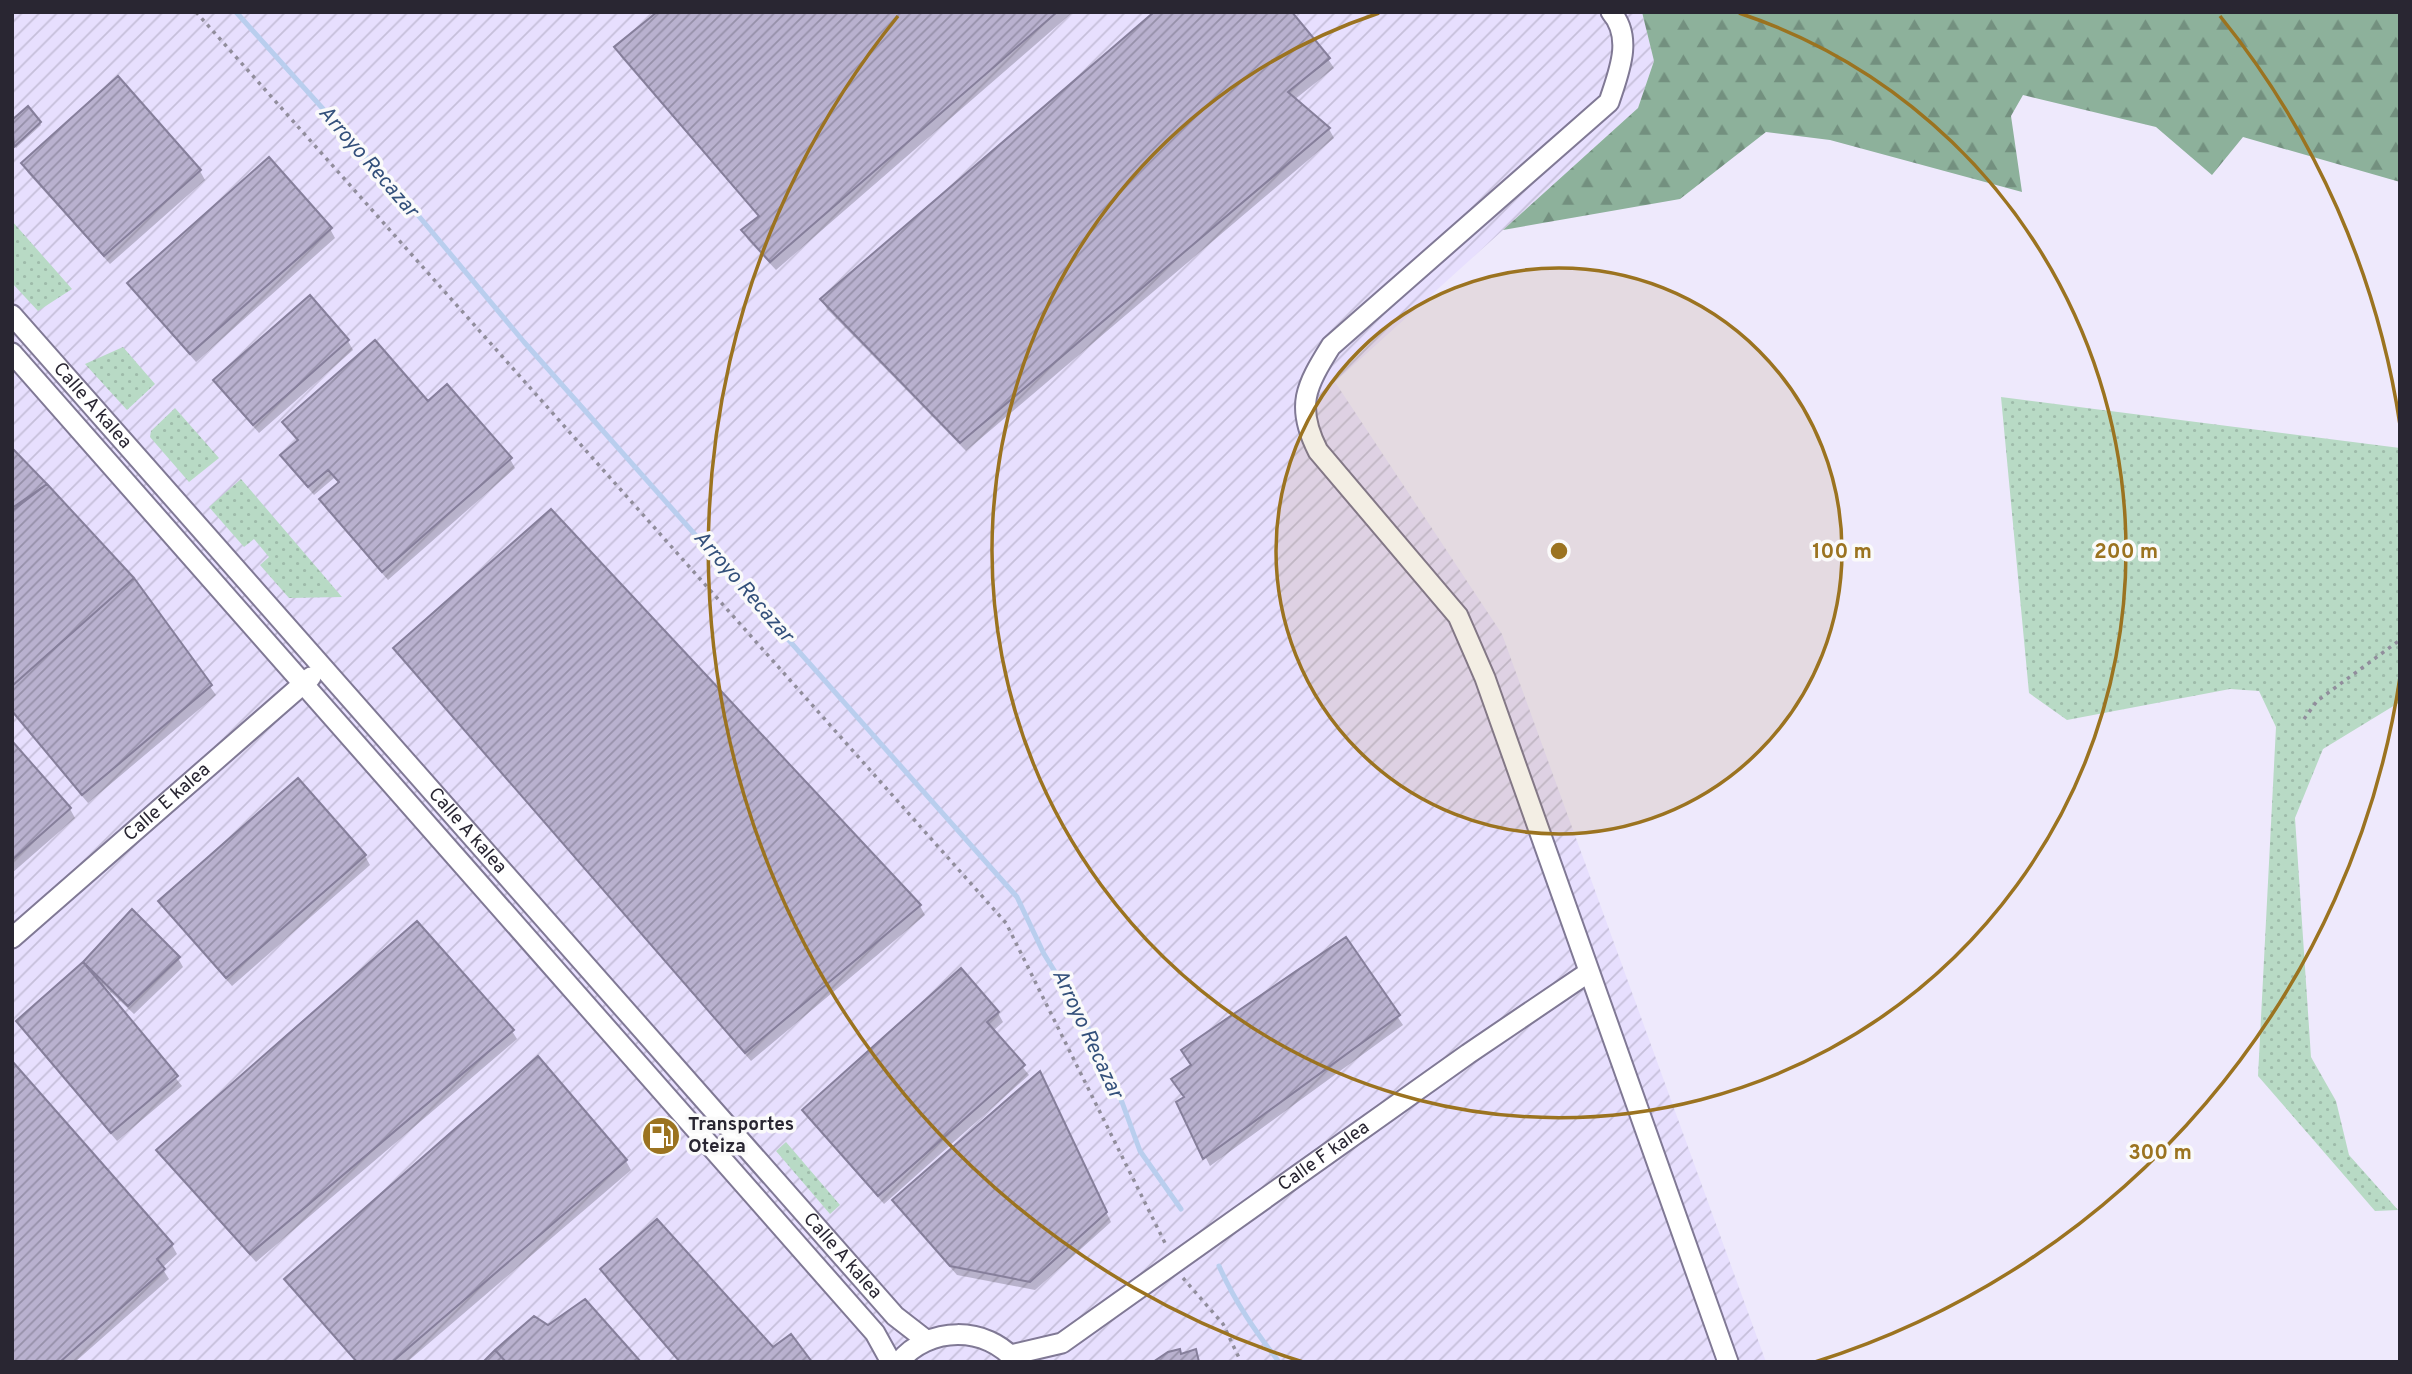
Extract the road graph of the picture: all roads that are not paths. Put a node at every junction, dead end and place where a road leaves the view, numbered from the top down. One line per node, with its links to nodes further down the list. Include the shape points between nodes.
1 (1611, 12): 7 (street, via 1623,45 1621,68 1609,102 1331,346 1312,377 1305,403 1306,428 1318,451 1458,616 1485,678)
2 (12, 315): 4 (street, Calle A kalea)
3 (12, 353): 5 (street, Calle A kalea)
4 (322, 666): 5 (street, Calle E kalea); 8 (street, Calle A kalea, via 895,1316)
5 (303, 684): 6 (street, Calle E kalea); 11 (street, Calle A kalea, via 866,1322)
6 (12, 938)
7 (1589, 972): 9 (street, Calle F kalea); 14 (street)
8 (926, 1340): 10 (street, via 962,1334 980,1337); 12 (street)
9 (1062, 1343): 10 (street, Calle F kalea); 13 (street, Calle F kalea)
10 (1014, 1358)
11 (891, 1362)
12 (899, 1362)
13 (1051, 1362)
14 (1728, 1362)

